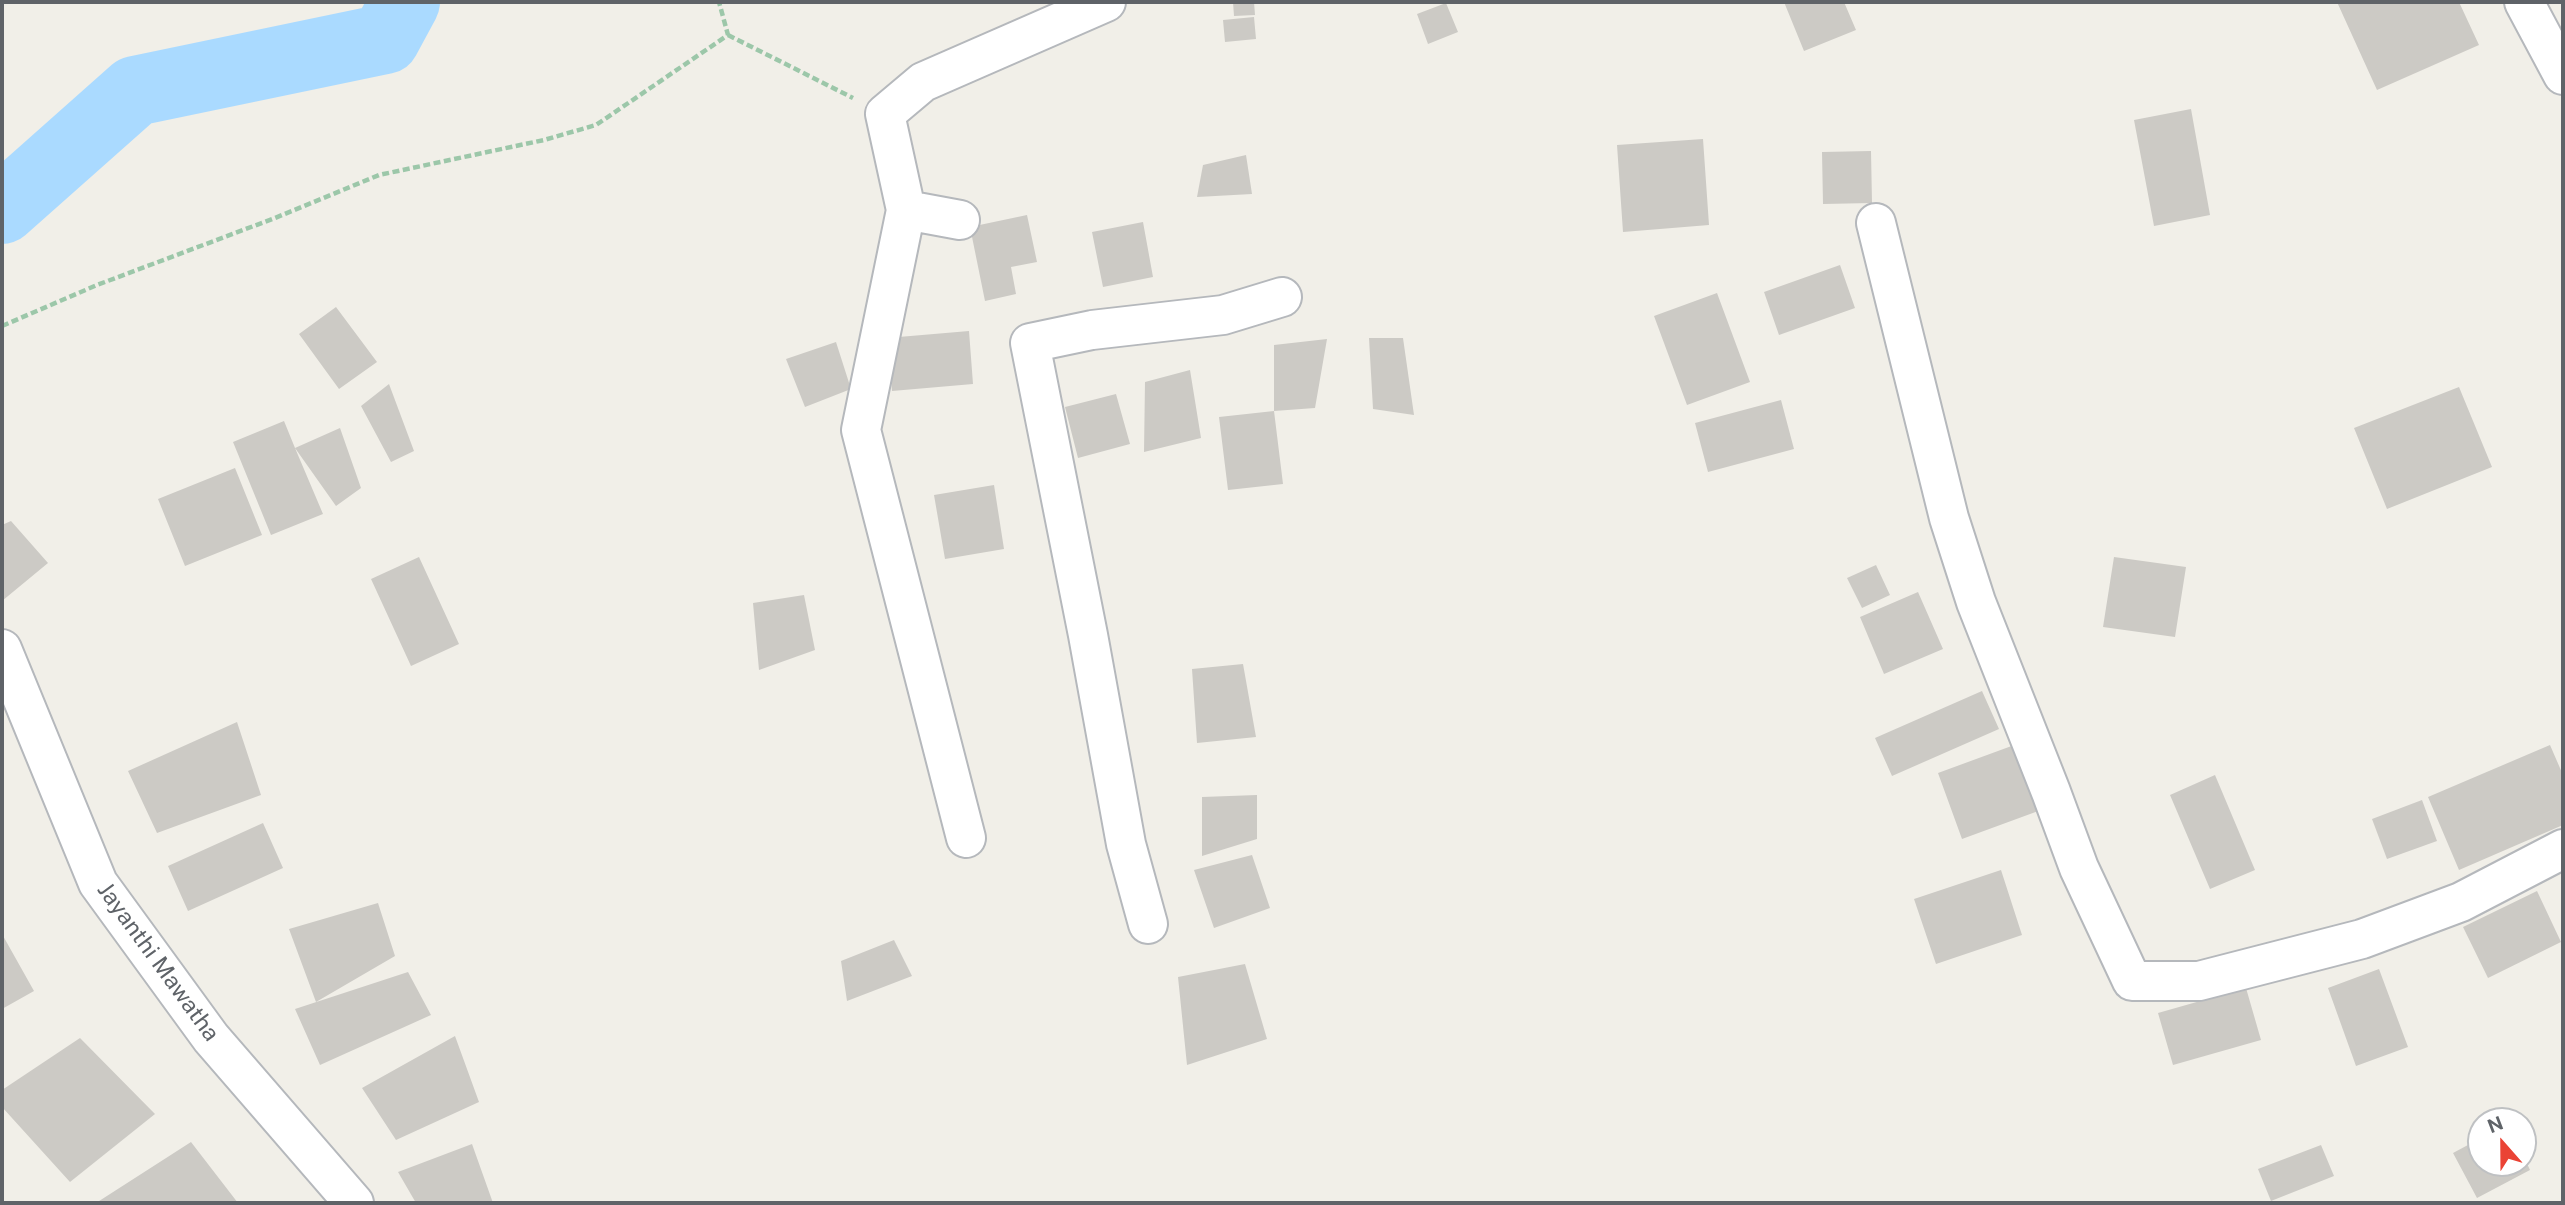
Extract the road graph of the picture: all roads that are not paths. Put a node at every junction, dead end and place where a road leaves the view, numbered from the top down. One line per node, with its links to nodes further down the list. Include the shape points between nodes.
1 (1106, 2): 4 (street, via 923,82 885,114)
2 (2524, 2): 3 (street)
3 (2563, 75)
4 (906, 210): 5 (street); 9 (street, via 861,429)
5 (960, 220)
6 (1876, 223): 10 (street, via 1949,518 1976,602 2079,868 2132,981 2199,981 2362,939 2461,902)
7 (1282, 297): 11 (street, via 1223,315 1092,330 1030,344 1126,844)
8 (2, 649): 12 (street, Jayanthi Mawatha, via 98,883 211,1038)
9 (966, 838)
10 (2563, 849)
11 (1148, 924)
12 (354, 1203)

